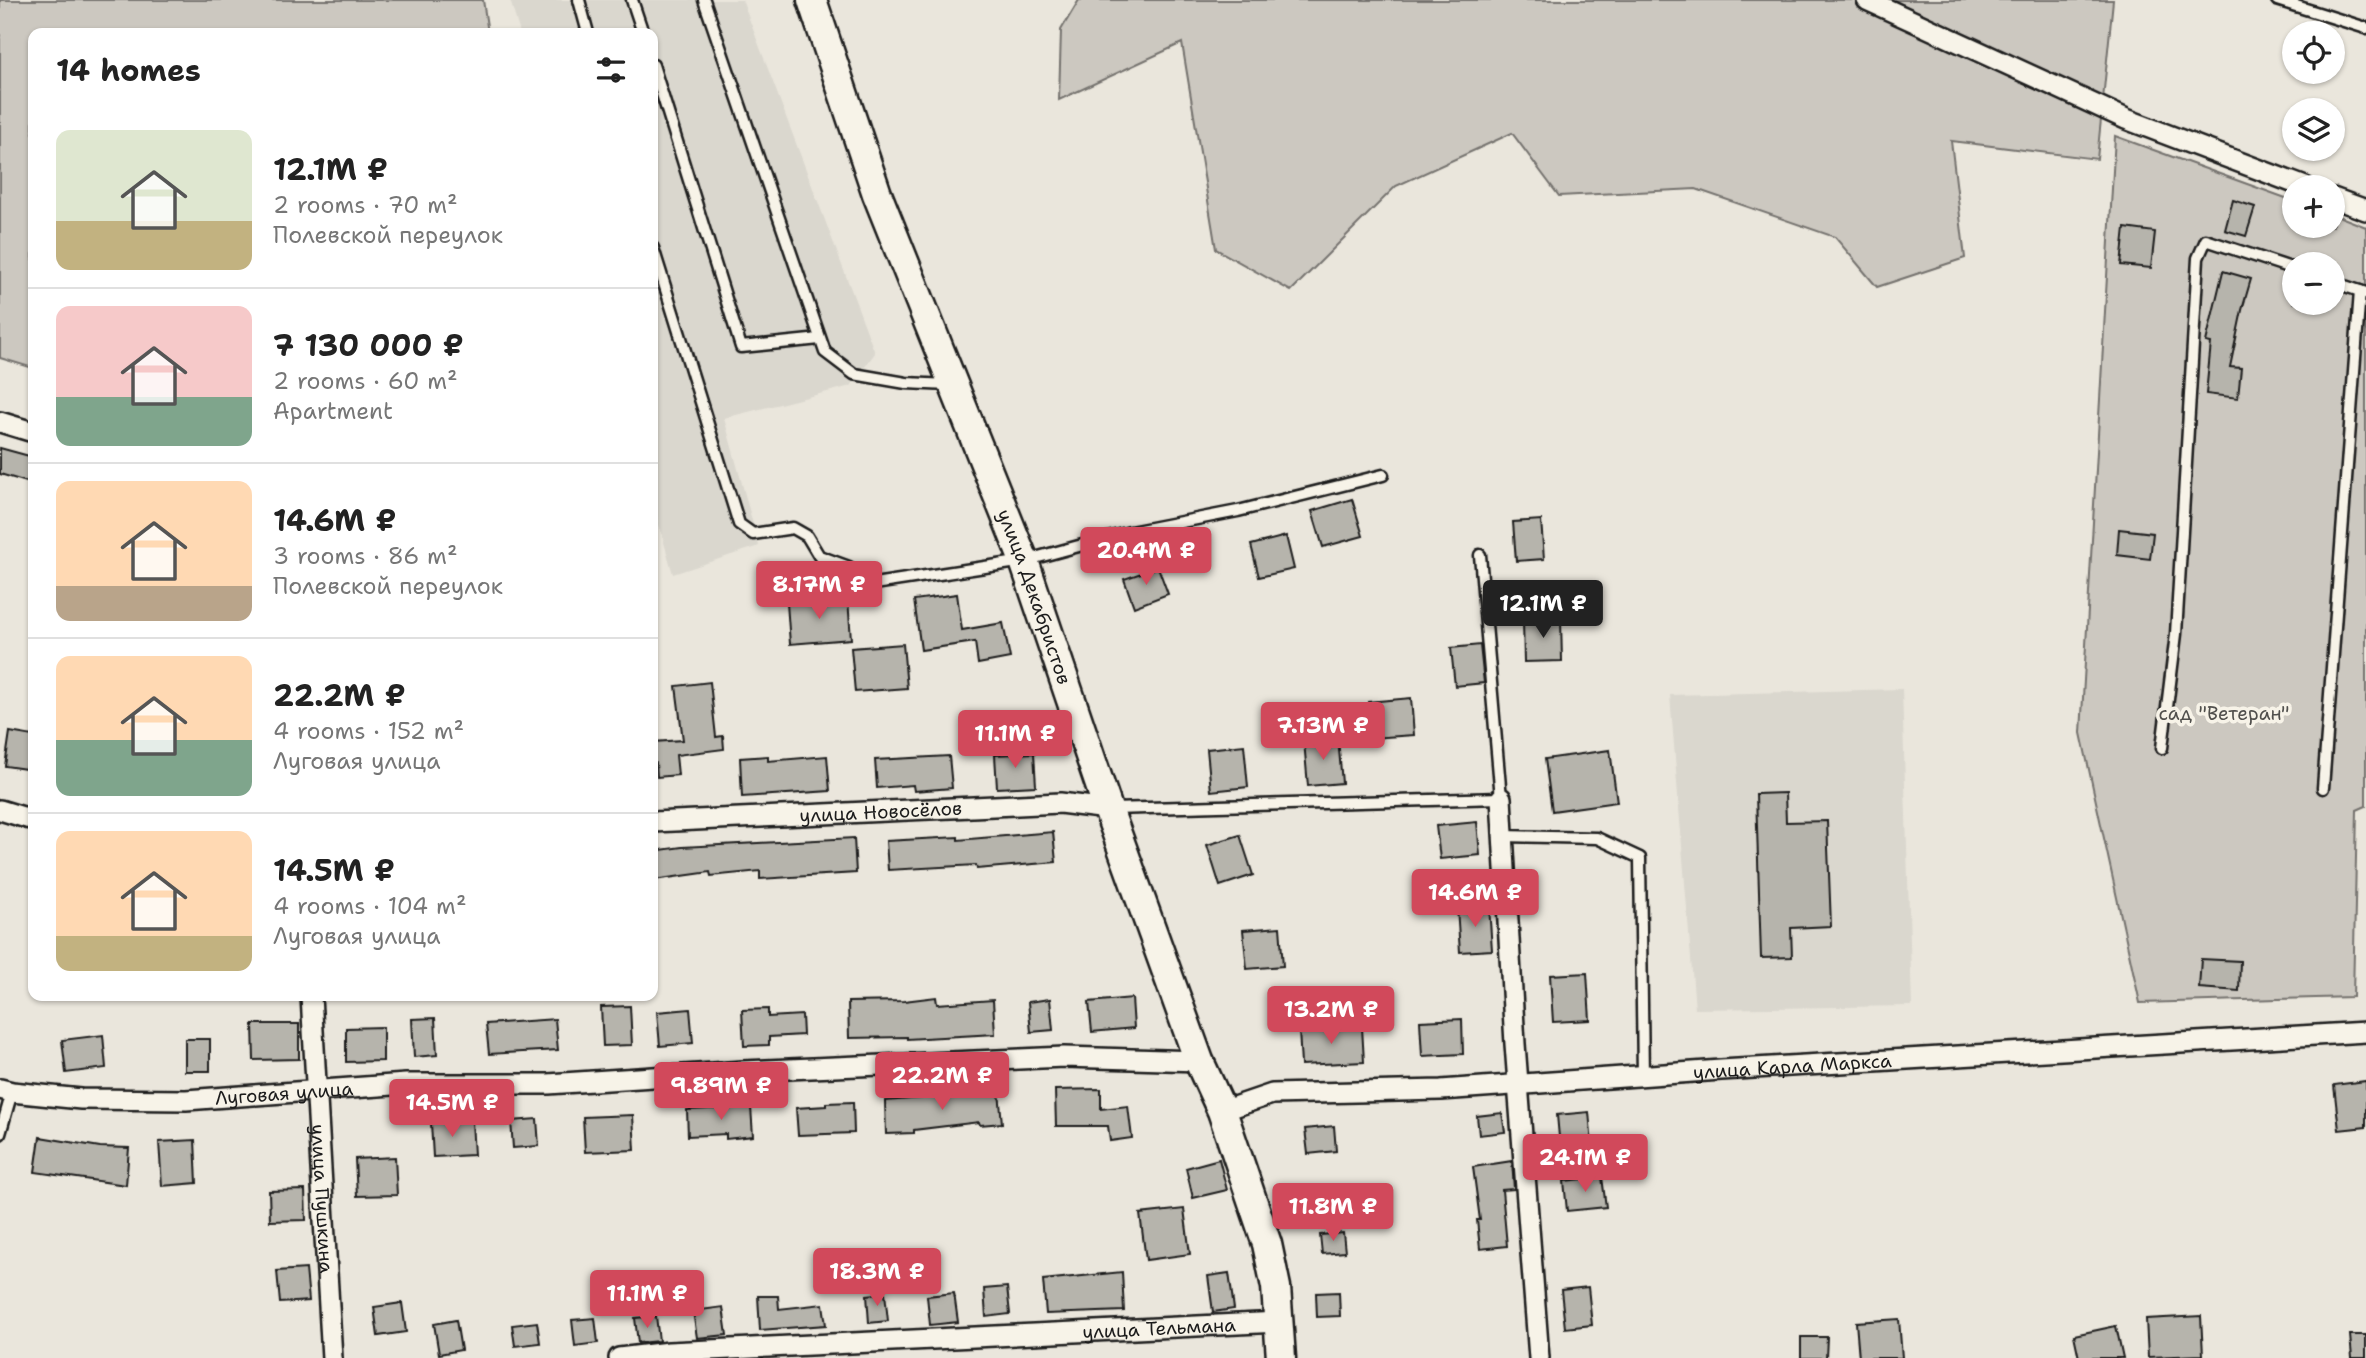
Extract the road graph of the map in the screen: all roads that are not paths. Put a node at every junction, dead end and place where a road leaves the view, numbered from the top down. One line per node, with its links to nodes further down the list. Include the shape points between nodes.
1 (579, 0): 7 (lane)
2 (632, 0): 8 (lane)
3 (704, 0): 18 (lane)
4 (813, 0): 19 (street, улица Декабристов, via 877,194)
5 (1867, 0): 11 (street, via 2126,119)
6 (2277, 0): 9 (lane)
7 (587, 28)
8 (641, 28)
9 (2366, 28)
10 (658, 81): 18 (lane, via 740,347)
11 (2282, 178)
12 (2345, 202): 13 (street)
13 (2366, 210)
14 (658, 264): 24 (lane, via 739,524 753,534 793,528 807,536 819,556 849,567 861,586)
15 (2282, 265): 25 (lane, via 2206,240 2198,258 2176,634)
16 (2345, 286): 17 (lane)
17 (2363, 292): 26 (lane)
18 (820, 339): 19 (lane, via 825,352 854,374)
19 (953, 385): 24 (street, улица Декабристов)
20 (0, 422): 21 (street)
21 (28, 430)
22 (1383, 475): 24 (lane, via 1130,532)
23 (1480, 555): 27 (lane)
24 (1024, 561): 28 (street, улица Декабристов)
25 (2162, 748)
26 (2323, 789)
27 (1501, 798): 28 (lane); 32 (street)
28 (1108, 809): 31 (street, улица Новосёлов, via 1060,803); 35 (street, улица Декабристов)
29 (0, 810): 30 (street)
30 (28, 818)
31 (658, 822)
32 (1504, 836): 36 (lane, via 1597,838 1640,858); 37 (street)
33 (311, 1001): 39 (street, улица Пушкина)
34 (2366, 1032): 36 (street, улица Карла Маркса)
35 (1199, 1061): 39 (street, Луговая улица, via 1064,1057 743,1070 548,1084 406,1084); 40 (street, улица Декабристов)
36 (1643, 1076): 37 (street, улица Карла Маркса)
37 (1518, 1084): 40 (street, улица Карла Маркса, via 1272,1094); 46 (street)
38 (6, 1090): 39 (street, Луговая улица, via 81,1099 186,1100); 41 (lane)
39 (316, 1091): 43 (street, улица Пушкина)
40 (1222, 1111): 42 (street, улица Декабристов, via 1267,1244)
41 (0, 1133)
42 (1279, 1322): 44 (street, улица Тельмана); 45 (street, улица Декабристов)
43 (332, 1358)
44 (619, 1358)
45 (1281, 1358)
46 (1539, 1358)

